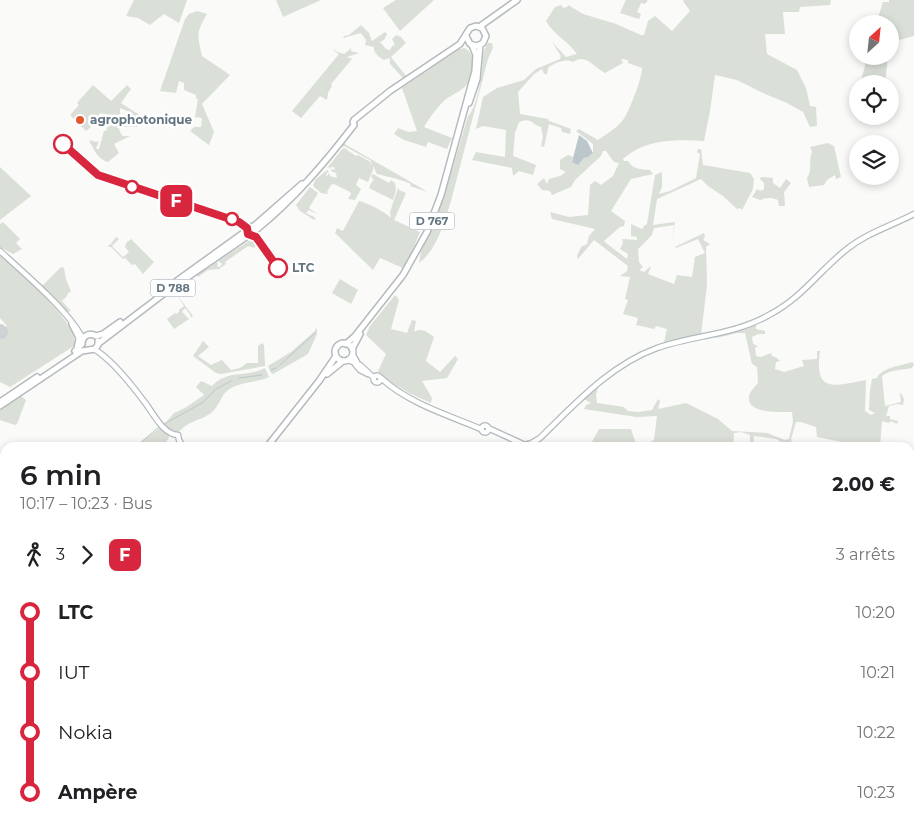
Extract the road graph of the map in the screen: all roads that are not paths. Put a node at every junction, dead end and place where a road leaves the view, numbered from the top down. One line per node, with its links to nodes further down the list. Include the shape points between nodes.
1 (517, 0): 2 (main road)
2 (494, 17): 3 (main road); 4 (main road)
3 (479, 26): 4 (main road); 5 (main road, via 470,28)
4 (484, 31): 7 (main road, via 485,40)
5 (466, 36): 6 (main road); 8 (main road, via 460,44)
6 (471, 44): 7 (main road); 8 (main road, via 458,47); 9 (main road, D 767, via 476,55 475,71)
7 (480, 45): 9 (main road, D 767, via 477,79)
8 (406, 81): 10 (main road, via 358,120 358,126 354,125)
9 (457, 137): 17 (main road, D 767, via 425,237 403,275)
10 (316, 172): 11 (main road); 13 (main road)
11 (282, 202): 13 (main road); 14 (main road)
12 (914, 214): 35 (main road, via 857,242 836,258 803,292 769,315 730,331 656,348 623,364)
13 (270, 218): 14 (main road)
14 (255, 228): 15 (main road, via 254,234)
15 (248, 233): 19 (main road, D 788); 22 (main road, D 788, via 118,327)
16 (0, 250): 18 (main road)
17 (371, 316): 21 (main road, D 767); 24 (main road, D 767)
18 (72, 324): 20 (main road); 25 (main road, via 79,342)
19 (96, 336): 20 (main road, via 92,334); 22 (main road)
20 (84, 339): 23 (main road); 25 (main road)
21 (346, 344): 24 (main road); 26 (main road, via 337,348)
22 (97, 346): 23 (main road); 32 (main road, via 160,424 174,435 174,440)
23 (86, 349): 31 (main road)
24 (352, 352): 27 (main road); 28 (main road)
25 (71, 354): 30 (main road)
26 (336, 356): 27 (main road); 29 (main road)
27 (346, 360): 28 (main road); 29 (main road)
28 (357, 364): 34 (main road, via 410,398 482,428 483,432 488,429)
29 (319, 381): 33 (main road)
30 (0, 402)
31 (0, 406)
32 (180, 442)
33 (271, 442)
34 (519, 442)
35 (534, 442)

